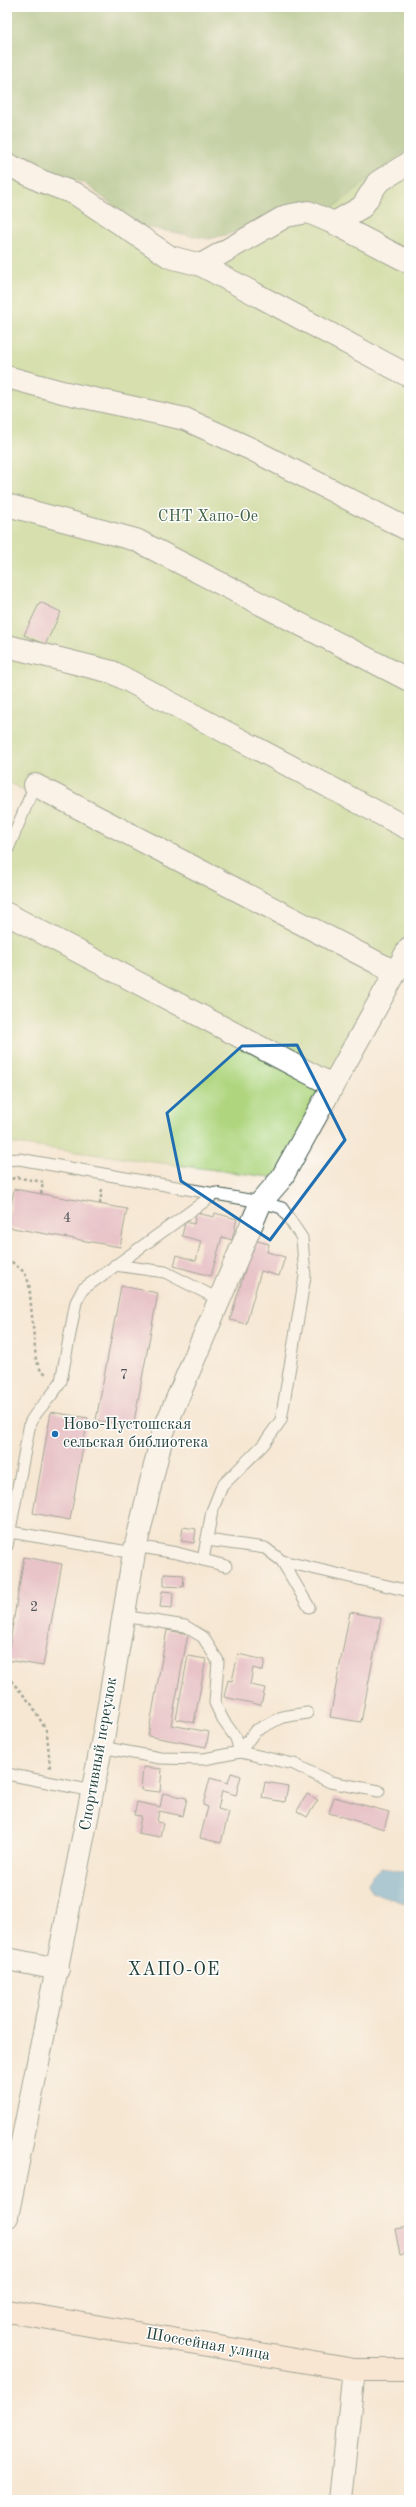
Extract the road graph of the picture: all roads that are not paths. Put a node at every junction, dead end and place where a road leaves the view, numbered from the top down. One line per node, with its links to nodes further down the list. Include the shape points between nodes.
1 (409, 163): 3 (street, via 378,182 362,207)
2 (7, 164): 5 (street, via 41,181 76,194 170,257)
3 (334, 223): 4 (street); 5 (street, via 308,212 286,216)
4 (409, 262)
5 (201, 265): 6 (street)
6 (409, 376)
7 (7, 377): 9 (street, via 185,419 251,448)
8 (7, 505): 11 (street, via 136,540)
9 (409, 530)
10 (7, 646): 13 (street, via 112,672)
11 (409, 680)
12 (35, 785): 14 (lane); 17 (street)
13 (409, 829)
14 (7, 850)
15 (7, 914): 18 (street)
16 (409, 948): 17 (street, Спортивный переулок)
17 (395, 972): 18 (street, Спортивный переулок)
18 (332, 1085): 21 (street, Спортивный переулок, via 281,1179)
19 (7, 1160): 20 (lane, via 19,1159)
20 (216, 1193): 21 (lane); 22 (lane)
21 (261, 1202): 23 (street, Спортивный переулок); 25 (lane, via 282,1208 302,1238 304,1284 281,1420 263,1445 222,1486 212,1511)
22 (115, 1265): 23 (lane, via 165,1272); 24 (lane, via 83,1289 76,1302 62,1381 55,1393 37,1410 30,1423)
23 (218, 1299): 27 (street, Спортивный переулок, via 163,1432)
24 (10, 1532): 26 (lane); 27 (lane)
25 (207, 1540): 28 (lane); 29 (lane, via 265,1548)
26 (7, 1546)
27 (135, 1549): 28 (lane); 33 (street, Спортивный переулок)
28 (204, 1560): 30 (lane)
29 (282, 1561): 31 (lane); 32 (lane)
30 (226, 1566)
31 (409, 1592)
32 (309, 1607)
33 (124, 1616): 35 (street, Спортивный переулок); 36 (lane, via 185,1626 203,1638 218,1661 215,1703 236,1738)
34 (307, 1713): 36 (lane, via 282,1717 255,1731)
35 (101, 1748): 36 (lane, via 160,1758 204,1759); 38 (street, Спортивный переулок)
36 (240, 1752): 39 (lane, via 294,1764 330,1782)
37 (7, 1774): 38 (lane)
38 (93, 1790): 41 (street, Спортивный переулок)
39 (379, 1791)
40 (7, 1959): 41 (street)
41 (58, 1969): 42 (street, Спортивный переулок)
42 (13, 2160): 43 (street, Спортивный переулок)
43 (7, 2217)
44 (7, 2311): 45 (street, Шоссейная улица)
45 (354, 2370): 46 (street, Шоссейная улица); 47 (street)
46 (409, 2370)
47 (340, 2500)

